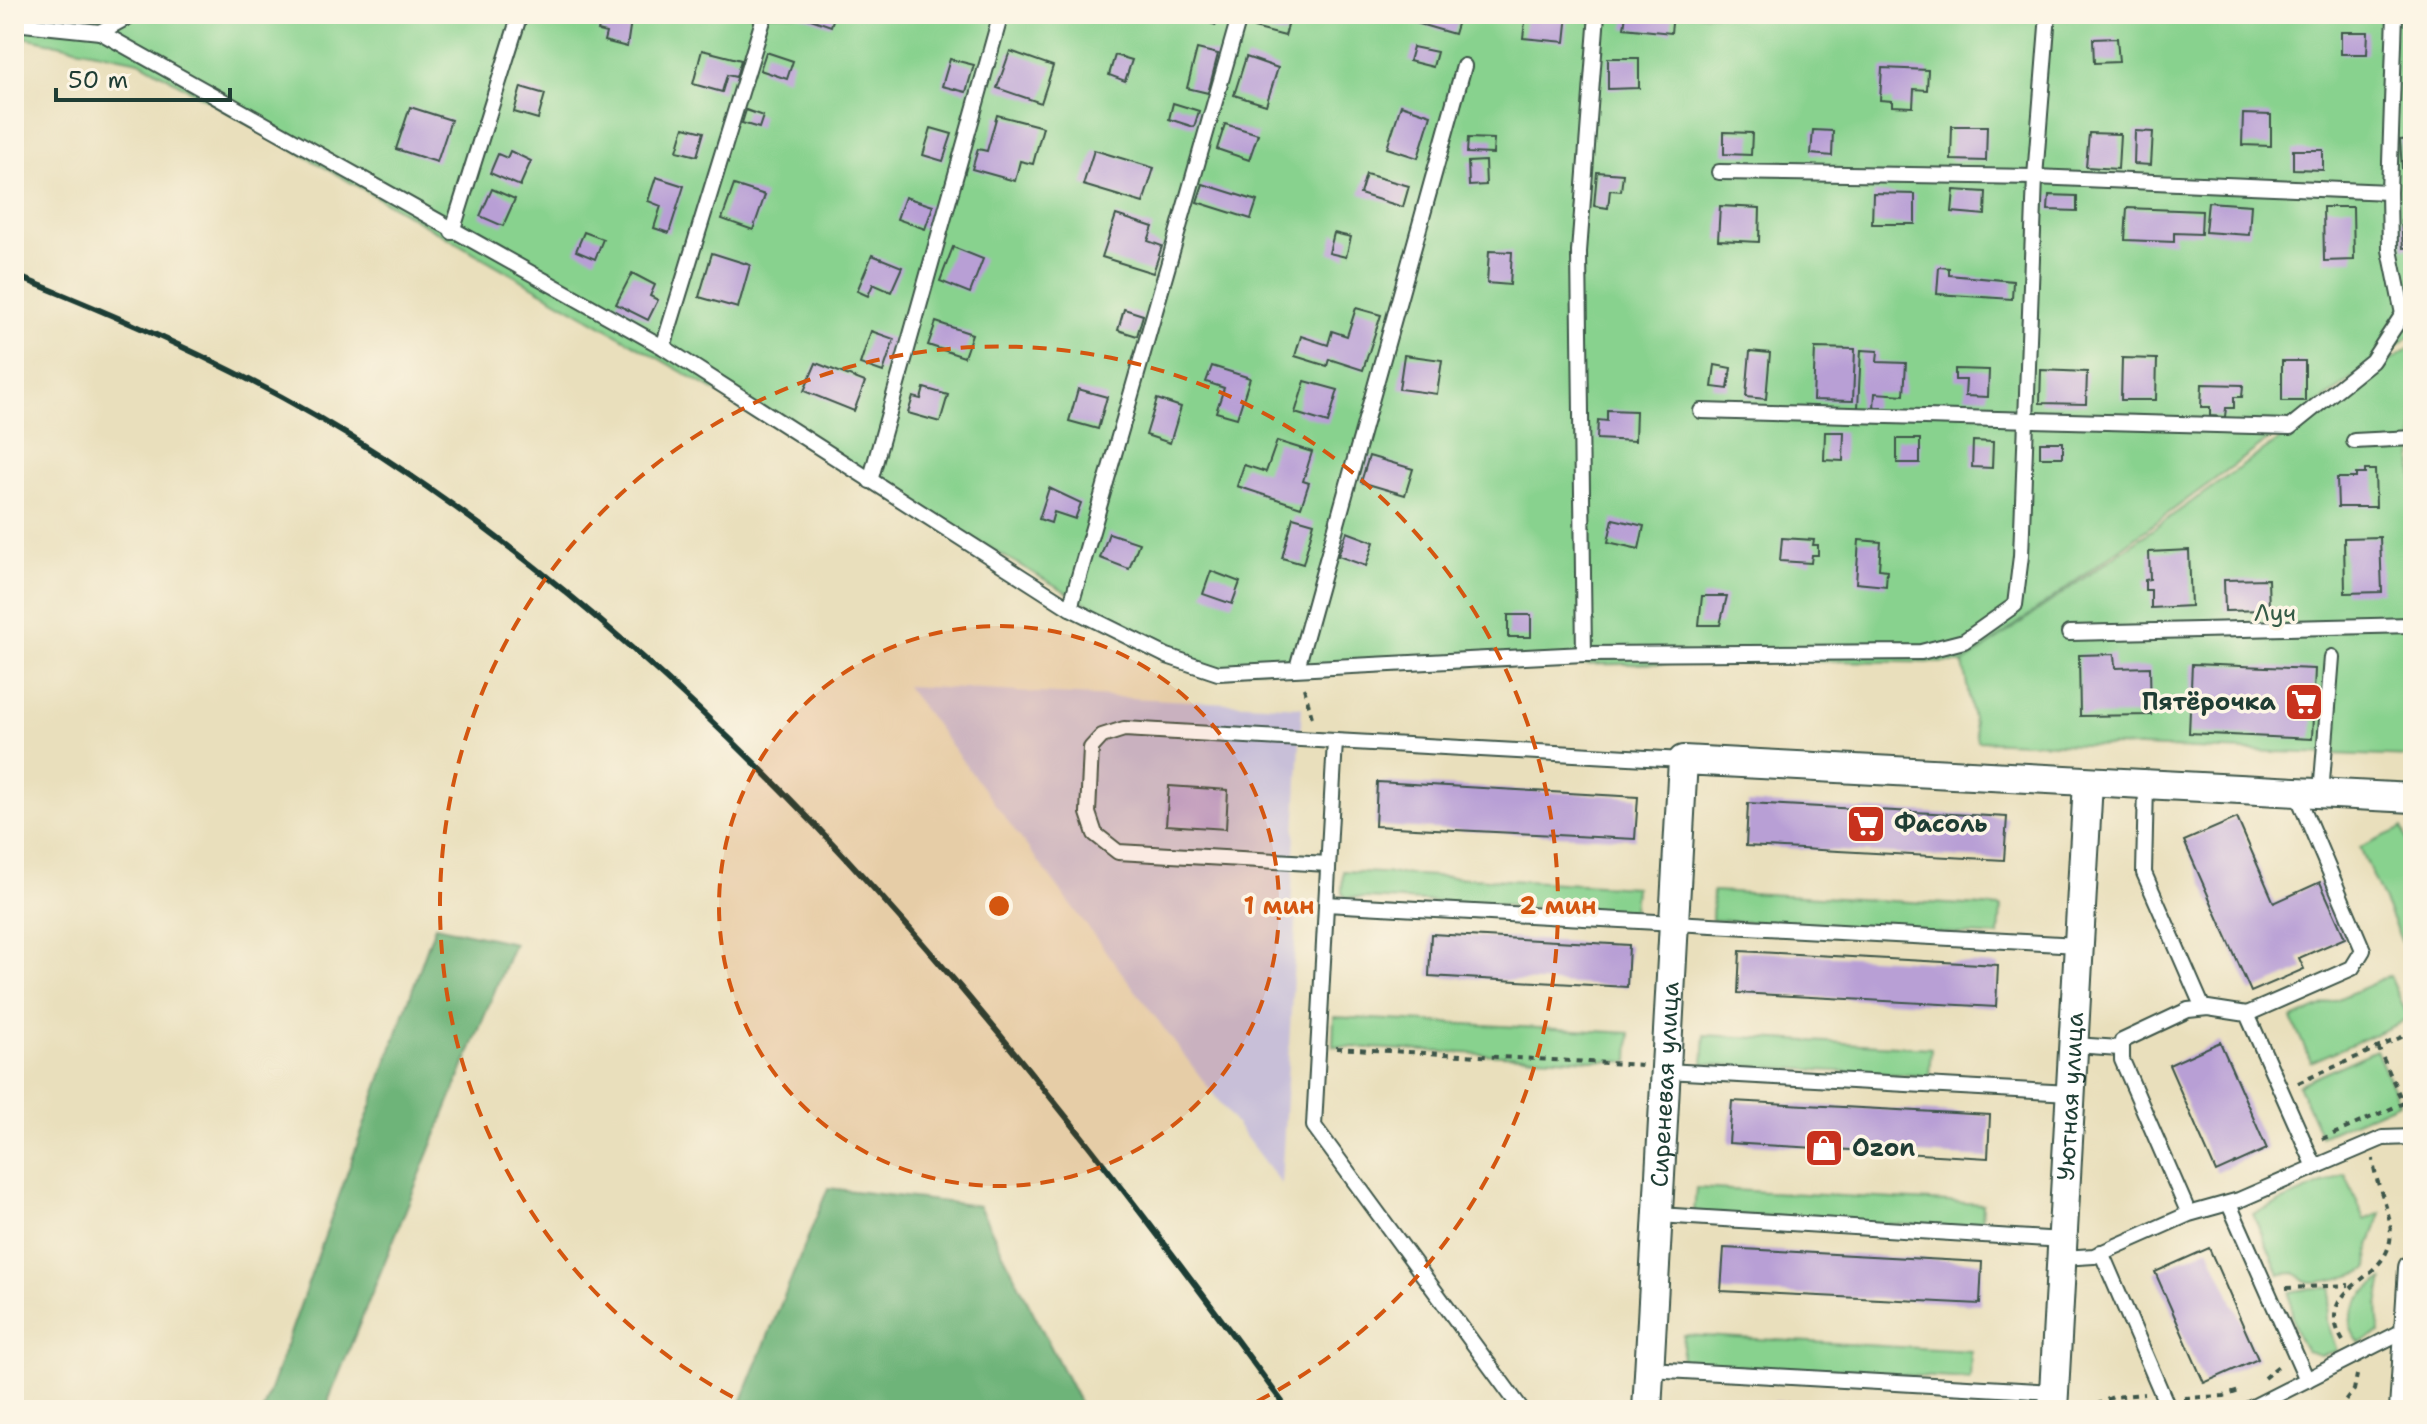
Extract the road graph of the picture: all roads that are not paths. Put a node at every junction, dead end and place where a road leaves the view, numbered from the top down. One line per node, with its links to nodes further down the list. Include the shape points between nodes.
1 (133, 14): 10 (lane)
2 (520, 14): 15 (lane)
3 (765, 14): 17 (lane)
4 (1001, 14): 22 (lane)
5 (1240, 14): 23 (lane)
6 (1597, 14): 26 (lane, via 1579,252)
7 (2048, 14): 13 (lane)
8 (2395, 14): 14 (lane)
9 (14, 23): 10 (lane)
10 (100, 32): 15 (lane)
11 (1464, 66): 28 (lane)
12 (1719, 172): 13 (lane)
13 (2035, 177): 14 (lane); 19 (lane)
14 (2389, 192): 16 (lane, via 2390,250)
15 (452, 232): 17 (lane)
16 (2408, 313): 19 (lane, via 2372,361 2290,427)
17 (663, 347): 22 (lane)
18 (1701, 411): 19 (lane)
19 (2024, 418): 26 (lane, via 2015,605 1964,641 1921,652)
20 (2413, 438): 21 (lane)
21 (2354, 441)
22 (870, 481): 23 (lane)
23 (1070, 608): 28 (lane, via 1167,656 1218,673)
24 (2413, 625): 25 (lane)
25 (2069, 633)
26 (1584, 654): 28 (lane)
27 (2332, 657): 33 (lane)
28 (1297, 668)
29 (1335, 741): 30 (lane); 35 (lane); 35 (lane, via 1111,731 1091,748 1088,813 1095,834 1118,852)
30 (1683, 760): 31 (street); 37 (street, Сиреневая улица)
31 (2088, 782): 32 (street); 38 (street, Уютная улица)
32 (2146, 785): 33 (street); 39 (lane, via 2144,873)
33 (2309, 793): 34 (street); 40 (lane, via 2363,950 2352,968)
34 (2413, 798)
35 (1328, 864): 36 (lane)
36 (1326, 904): 37 (lane); 58 (lane, via 1315,1128)
37 (1674, 923): 38 (lane); 43 (street, Сиреневая улица)
38 (2079, 945): 41 (street, Уютная улица)
39 (2203, 1008): 40 (lane); 42 (lane, via 2127,1036)
40 (2247, 1014): 46 (lane)
41 (2074, 1045): 42 (lane); 44 (street, Уютная улица)
42 (2120, 1048): 48 (lane)
43 (1666, 1069): 44 (lane); 49 (street, Сиреневая улица)
44 (2071, 1093): 50 (street, Уютная улица)
45 (2413, 1137): 46 (lane, via 2374,1141)
46 (2315, 1167): 47 (lane)
47 (2229, 1204): 48 (lane); 55 (lane)
48 (2189, 1214): 51 (lane)
49 (1658, 1215): 50 (lane); 54 (street, Сиреневая улица)
50 (2062, 1249): 51 (lane, via 2085,1258); 56 (street, Уютная улица)
51 (2101, 1252): 57 (lane)
52 (2413, 1268): 53 (street)
53 (2409, 1328): 55 (lane); 61 (street)
54 (1649, 1369): 56 (lane); 59 (street, Сиреневая улица)
55 (2307, 1380): 60 (lane)
56 (2054, 1401)
57 (2167, 1403)
58 (1522, 1410)
59 (1647, 1410)
60 (2247, 1410)
61 (2404, 1410)

